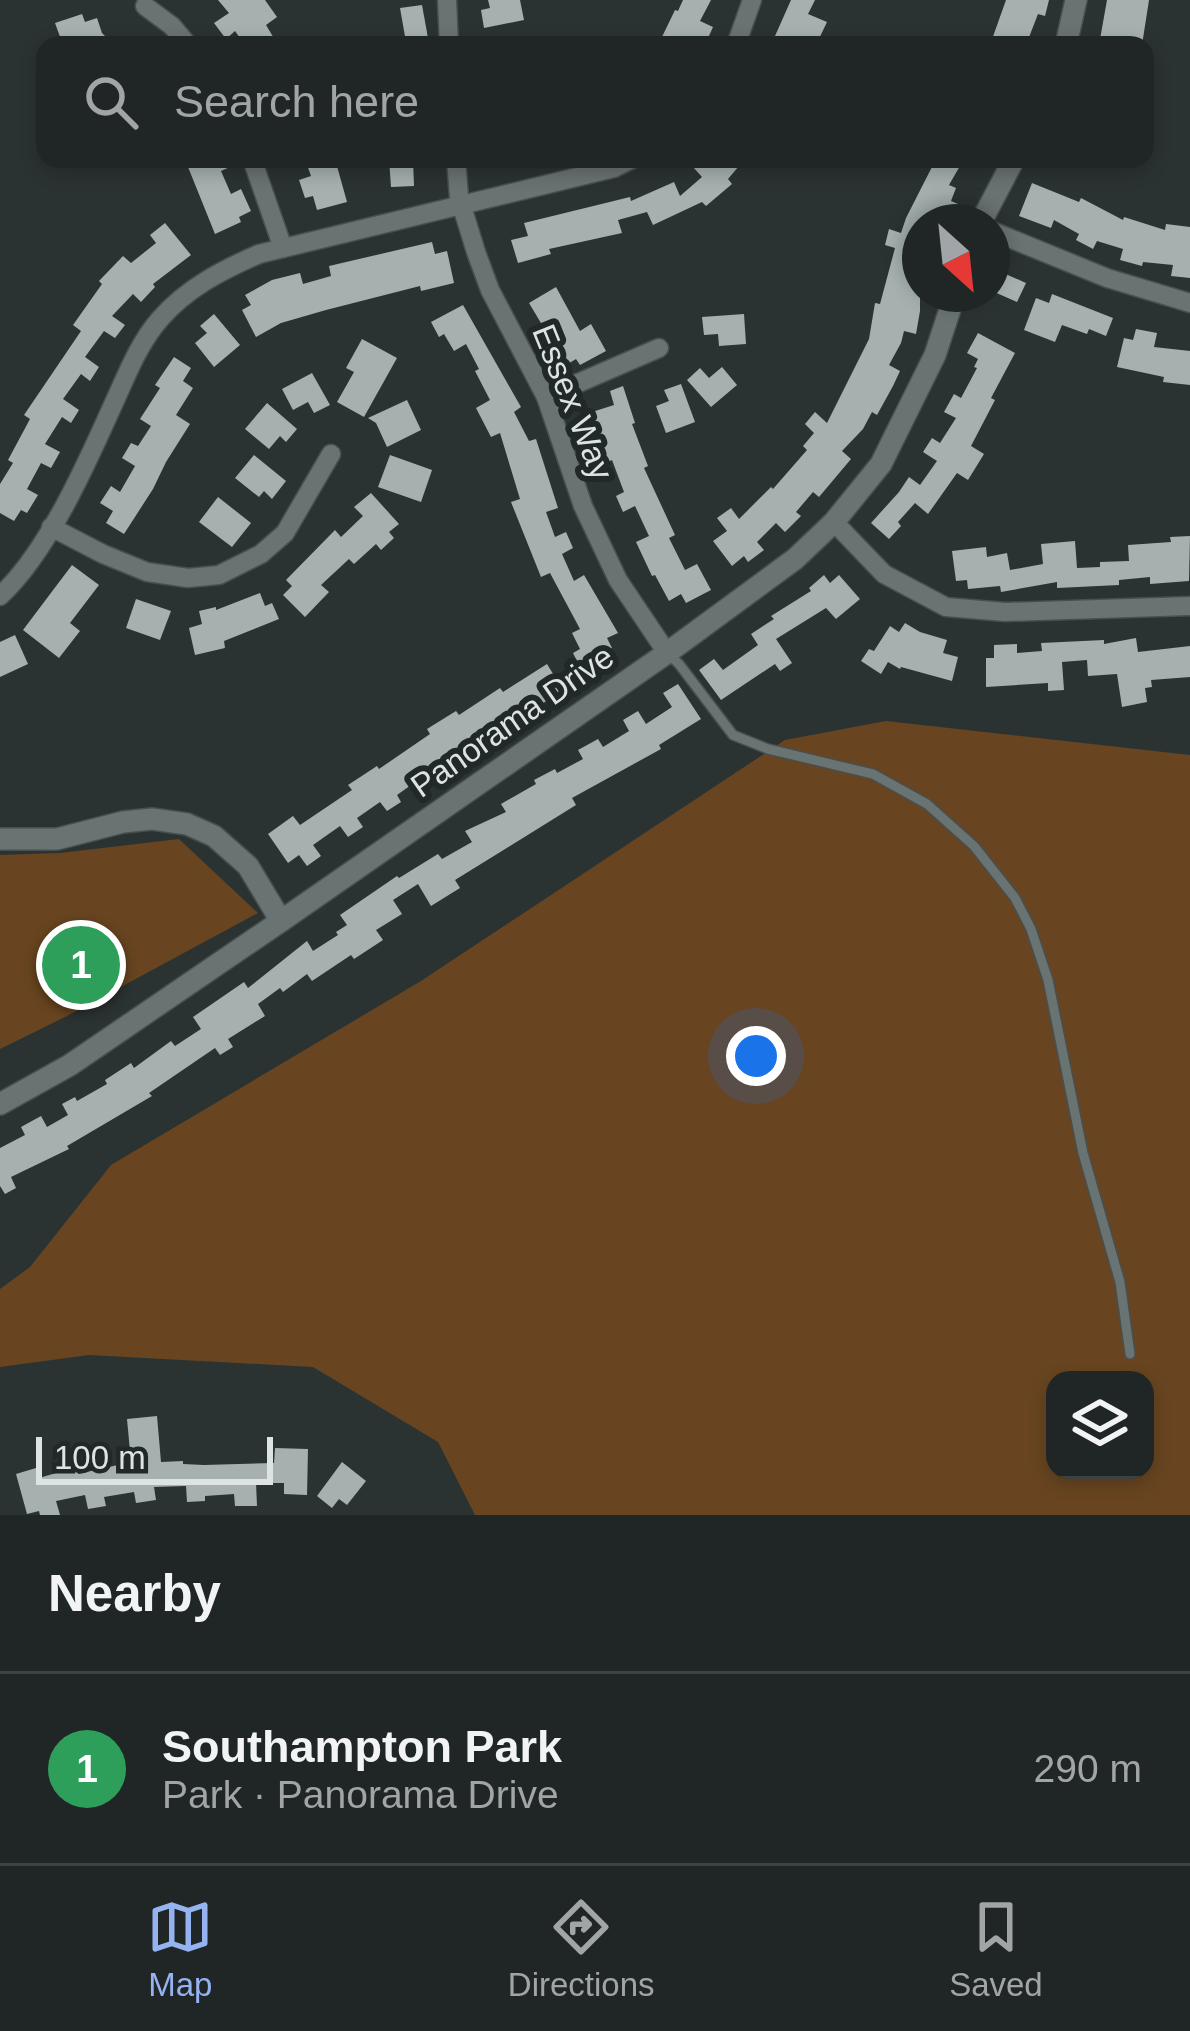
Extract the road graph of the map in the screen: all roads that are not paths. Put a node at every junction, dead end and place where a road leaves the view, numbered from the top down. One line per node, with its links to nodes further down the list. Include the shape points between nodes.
1 (447, 0): 6 (street)
2 (752, 0): 7 (street)
3 (1076, 0): 8 (street)
4 (145, 6): 5 (street)
5 (180, 36)
6 (449, 36)
7 (739, 36)
8 (1068, 36)
9 (255, 168): 16 (street)
10 (457, 168): 13 (street, Essex Way)
11 (614, 168): 13 (street)
12 (1009, 168): 14 (street)
13 (461, 204): 16 (street); 20 (street, Essex Way, via 490,290)
14 (990, 204)
15 (1010, 238): 17 (street)
16 (283, 248): 23 (street, via 228,267 159,320)
17 (1190, 302)
18 (949, 312): 22 (street, Panorama Drive, via 881,464)
19 (659, 348): 20 (street)
20 (546, 398): 26 (street, Essex Way, via 618,580)
21 (332, 454): 23 (street, via 285,533 219,575 147,572)
22 (834, 522): 25 (street, via 884,574 946,607); 26 (street, Panorama Drive)
23 (51, 527): 24 (street)
24 (0, 596)
25 (1190, 606)
26 (668, 653): 28 (street, Panorama Drive); 30 (lane, via 733,734 874,774 927,804 1015,898 1048,980)
27 (0, 839): 28 (street, via 57,839 152,819 187,824 248,866)
28 (281, 921): 29 (street, Panorama Drive)
29 (0, 1104)
30 (1130, 1354)

